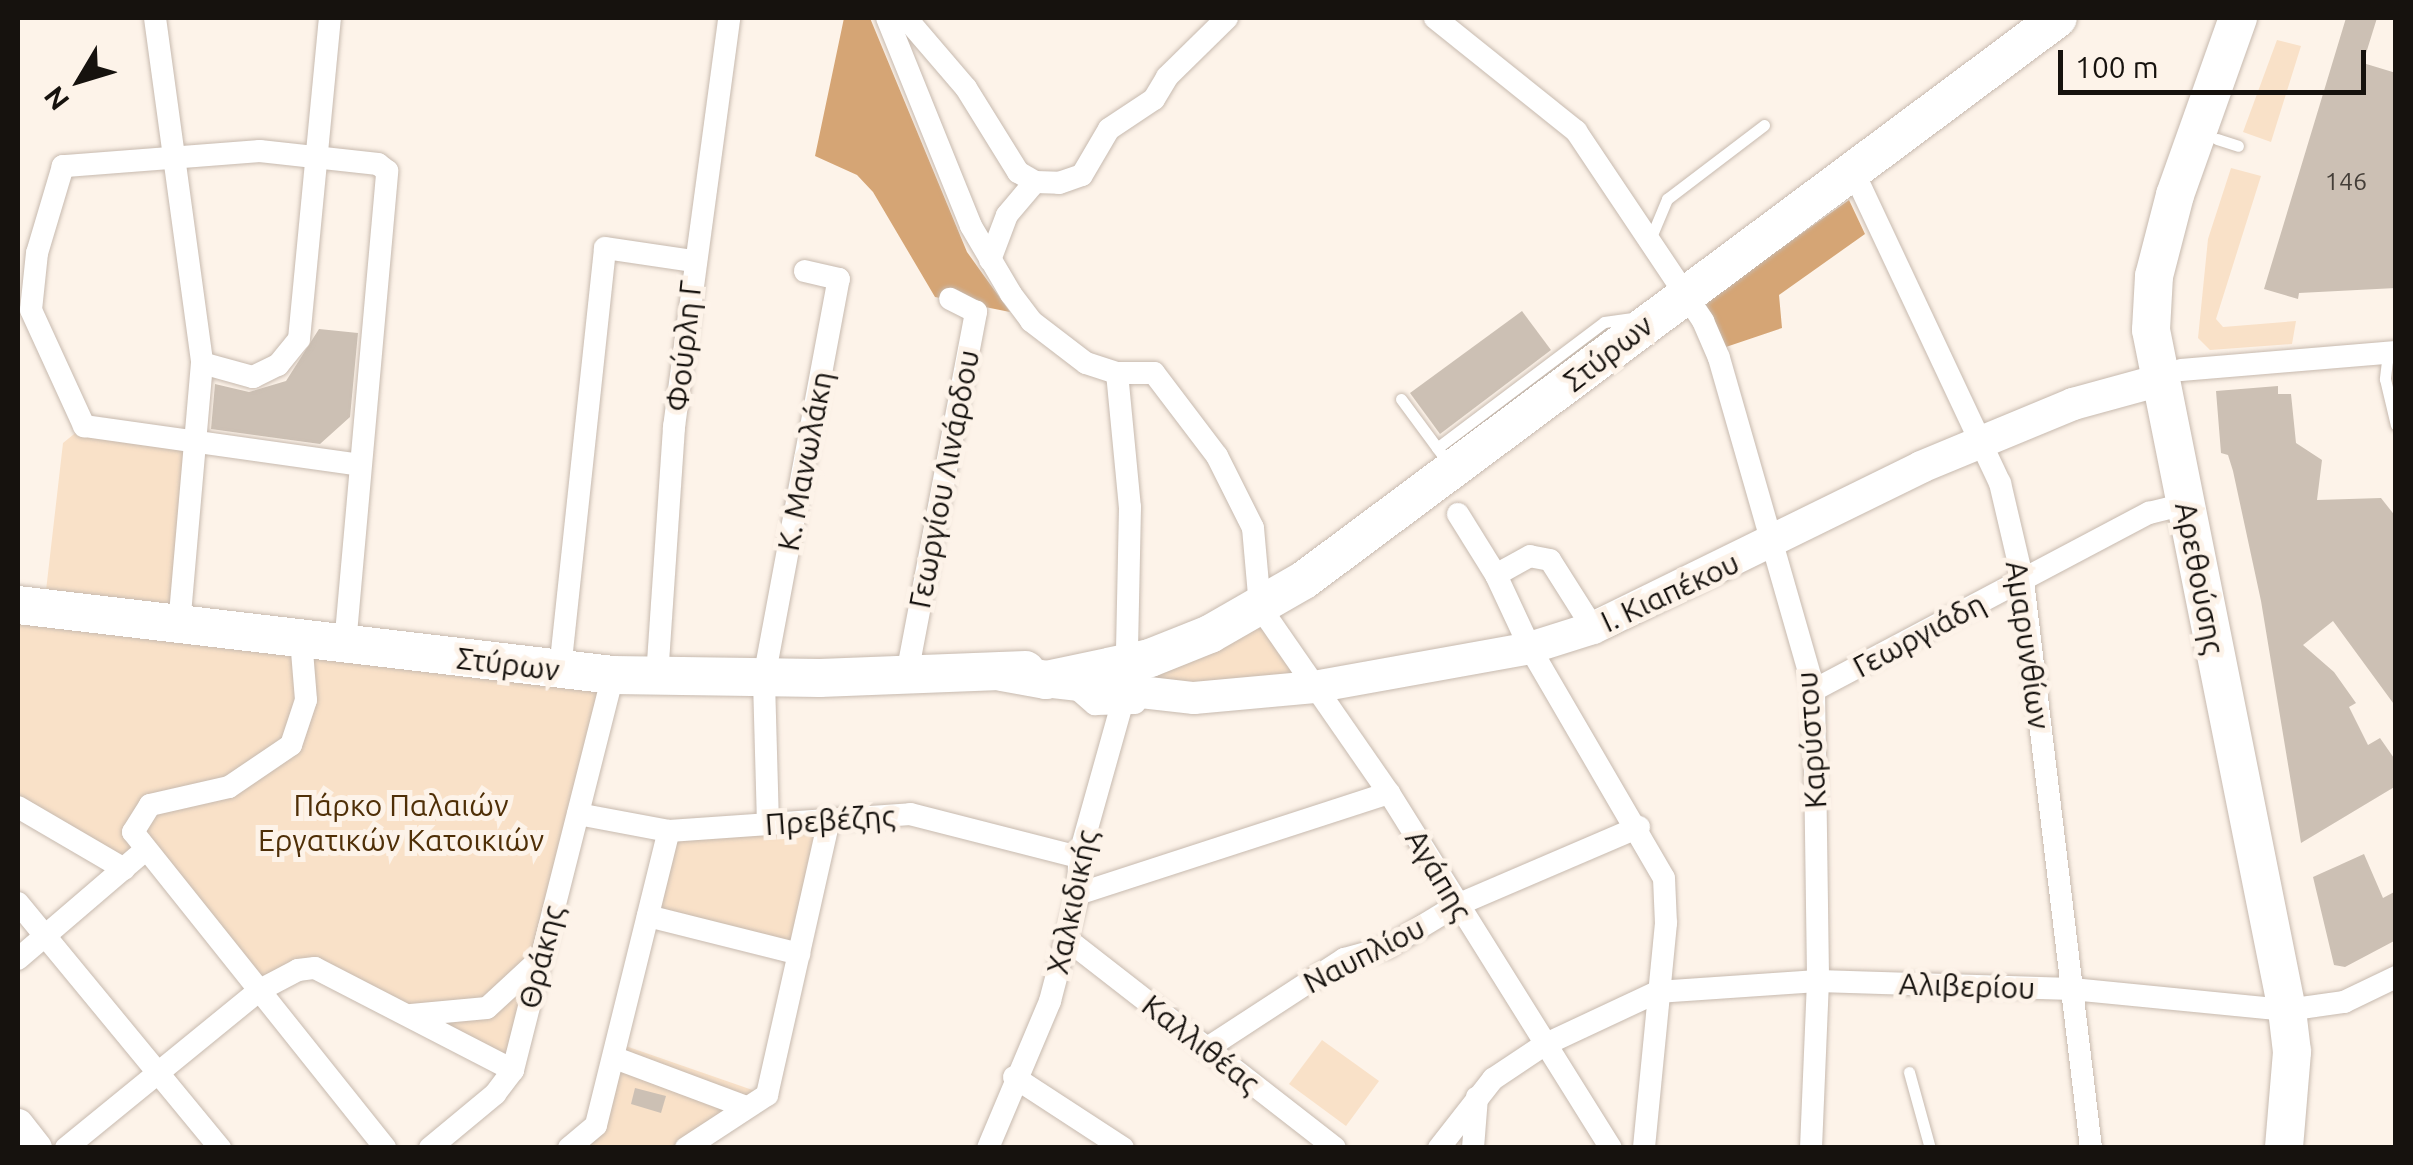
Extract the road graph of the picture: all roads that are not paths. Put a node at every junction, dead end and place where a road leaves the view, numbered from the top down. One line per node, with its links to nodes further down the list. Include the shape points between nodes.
1 (155, 18): 16 (street)
2 (330, 18): 15 (street)
3 (729, 18): 21 (street, Φούρλη Γ)
4 (887, 18): 20 (street)
5 (906, 18): 18 (street, via 966,88 1018,172)
6 (1227, 18): 12 (street)
7 (1435, 18): 19 (street, Καρύστου, via 1570,124)
8 (2058, 18): 13 (main road, Στύρων)
9 (2078, 18): 13 (main road, Στύρων)
10 (2238, 18): 30 (main road, Αρεθούσης, via 2174,195 2154,276)
11 (2261, 18): 30 (main road, Αρεθούσης, via 2180,276)
12 (1202, 27): 18 (street, via 1154,99 1109,130 1082,175)
13 (2016, 53): 17 (main road, Στύρων)
14 (1764, 125): 19 (lane, via 1667,198)
15 (313, 156): 16 (street, via 260,152); 28 (street, via 300,339 278,365 254,376); 36 (street, via 387,171)
16 (178, 159): 25 (street, via 63,166); 28 (street)
17 (1854, 174): 23 (main road, Στύρων); 33 (street, Αμαρυνθίων)
18 (1036, 182): 20 (street, via 1006,215)
19 (1648, 242): 23 (street, Καρύστου)
20 (990, 260): 29 (street, via 1031,322 1086,362)
21 (693, 261): 51 (street, via 605,248); 55 (street, Φούρλη Γ)
22 (806, 272): 56 (street, Κ. Μανωλάκη, via 839,279)
23 (1685, 294): 26 (main road, Στύρων); 39 (street, Καρύστου, via 1719,358)
24 (950, 300): 53 (street, Γεωργίου Λινάρδου, via 976,312)
25 (24, 309): 34 (street, via 84,426)
26 (1654, 316): 35 (main road, Στύρων); 35 (lane, via 1604,322)
27 (2392, 352): 30 (street); 32 (lane, via 2386,379)
28 (202, 362): 34 (street)
29 (1117, 373): 43 (street, via 1154,373 1232,479 1253,528); 50 (street, via 1130,507)
30 (2169, 375): 33 (street, Ι. Κιαπέκου); 37 (main road, Αρεθούσης); 86 (main road, Αρεθούσης)
31 (1402, 399): 35 (lane)
32 (2396, 424)
33 (1984, 440): 39 (street, Ι. Κιαπέκου); 41 (street, Αμαρυνθίων)
34 (193, 444): 36 (street); 44 (street)
35 (1446, 460): 43 (main road, Στύρων)
36 (356, 464): 48 (street)
37 (2186, 504): 41 (street, Γεωργιάδη, via 2149,514); 86 (main road, Αρεθούσης)
38 (1458, 514): 40 (street)
39 (1776, 542): 45 (street, Ι. Κιαπέκου); 59 (street, Καρύστου)
40 (1496, 576): 45 (street, via 1530,556 1550,560); 49 (street)
41 (2023, 581): 59 (street, Γεωργιάδη); 83 (street, Αμαρυνθίων)
42 (18, 605): 44 (main road, Στύρων)
43 (1260, 608): 47 (main road, Στύρων); 58 (street, Αγάπης)
44 (178, 625): 46 (main road, Στύρων)
45 (1593, 628): 49 (street, Ι. Κιαπέκου)
46 (301, 640): 48 (main road, Στύρων); 69 (street, via 306,700 292,745 229,787 143,810 133,832)
47 (1192, 642): 50 (main road, Στύρων); 57 (main road, Στύρων)
48 (345, 645): 51 (main road, Στύρων)
49 (1530, 648): 58 (street, Ι. Κιαπέκου); 67 (street)
50 (1127, 650): 52 (main road, Στύρων)
51 (560, 670): 54 (main road, Στύρων)
52 (1002, 672): 53 (main road, Στύρων); 57 (main road, Στύρων)
53 (906, 674): 56 (main road, Στύρων)
54 (612, 675): 55 (main road, Στύρων); 64 (street, Θράκης)
55 (657, 677): 56 (main road, Στύρων)
56 (764, 678): 66 (street)
57 (1060, 683): 60 (street, Ι. Κιαπέκου); 61 (street, via 1095,704)
58 (1314, 687): 60 (street, Ι. Κιαπέκου); 62 (street, Αγάπης)
59 (1814, 690): 82 (street, Καρύστου)
60 (1152, 697): 61 (street, Ι. Κιαπέκου)
61 (1121, 708): 70 (street, Χαλκιδικής)
62 (1390, 794): 72 (street); 74 (street, Αγάπης)
63 (18, 807): 71 (street)
64 (578, 814): 68 (street, Πρεβέζης); 80 (street, Θράκης)
65 (829, 820): 66 (street, Πρεβέζης); 70 (street, Πρεβέζης, via 910,814); 78 (street)
66 (768, 824): 68 (street, Πρεβέζης)
67 (1639, 827): 74 (street, Ναυπλίου); 85 (street, via 1668,902)
68 (669, 832): 75 (street)
69 (145, 850): 71 (street); 84 (street)
70 (1079, 857): 72 (street, Χαλκιδικής)
71 (124, 869): 76 (street)
72 (1078, 894): 77 (street, Χαλκιδικής)
73 (18, 903): 76 (street)
74 (1456, 905): 88 (street, Αγάπης); 89 (street, Ναυπλίου, via 1388,947 1344,959)
75 (648, 916): 78 (street); 90 (street)
76 (45, 936): 79 (street); 93 (street)
77 (1068, 940): 89 (street, Καλλιθέας); 94 (street, Χαλκιδικής, via 1050,1001)
78 (798, 954): 96 (street)
79 (18, 958)
80 (540, 959): 87 (street, via 487,1008); 91 (street, Θράκης)
81 (2396, 978): 86 (street, Αλιβερίου, via 2344,1002)
82 (1818, 981): 83 (street, Αλιβερίου); 85 (street, Αλιβερίου); 112 (street, Καρύστου)
83 (2072, 989): 86 (street, Αλιβερίου); 114 (street, Αμαρυνθίων)
84 (260, 990): 87 (street, via 280,975 314,968); 93 (street); 101 (street)
85 (1656, 992): 88 (street, Αλιβερίου); 111 (street)
86 (2298, 1009): 115 (main road, Αρεθούσης); 116 (main road, Αρεθούσης)
87 (407, 1015): 91 (street)
88 (1544, 1045): 95 (street, Αλιβερίου); 110 (street, Αγάπης)
89 (1206, 1048): 107 (street, Καλλιθέας)
90 (615, 1058): 96 (street); 103 (street, via 596,1125)
91 (513, 1070): 102 (street, Θράκης, via 495,1094)
92 (1909, 1072): 113 (lane)
93 (158, 1073): 99 (street); 100 (street)
94 (1014, 1077): 105 (street, Χαλκιδικής); 106 (street)
95 (1477, 1094): 108 (street, Αλιβερίου); 109 (street)
96 (757, 1101): 104 (street)
97 (18, 1125): 98 (street)
98 (36, 1148)
99 (66, 1148)
100 (220, 1148)
101 (385, 1148)
102 (430, 1148)
103 (568, 1148)
104 (686, 1148)
105 (988, 1148)
106 (1123, 1148)
107 (1335, 1148)
108 (1439, 1148)
109 (1473, 1148)
110 (1611, 1148)
111 (1644, 1148)
112 (1811, 1148)
113 (1930, 1148)
114 (2091, 1148)
115 (2284, 1148)
116 (2308, 1148)

